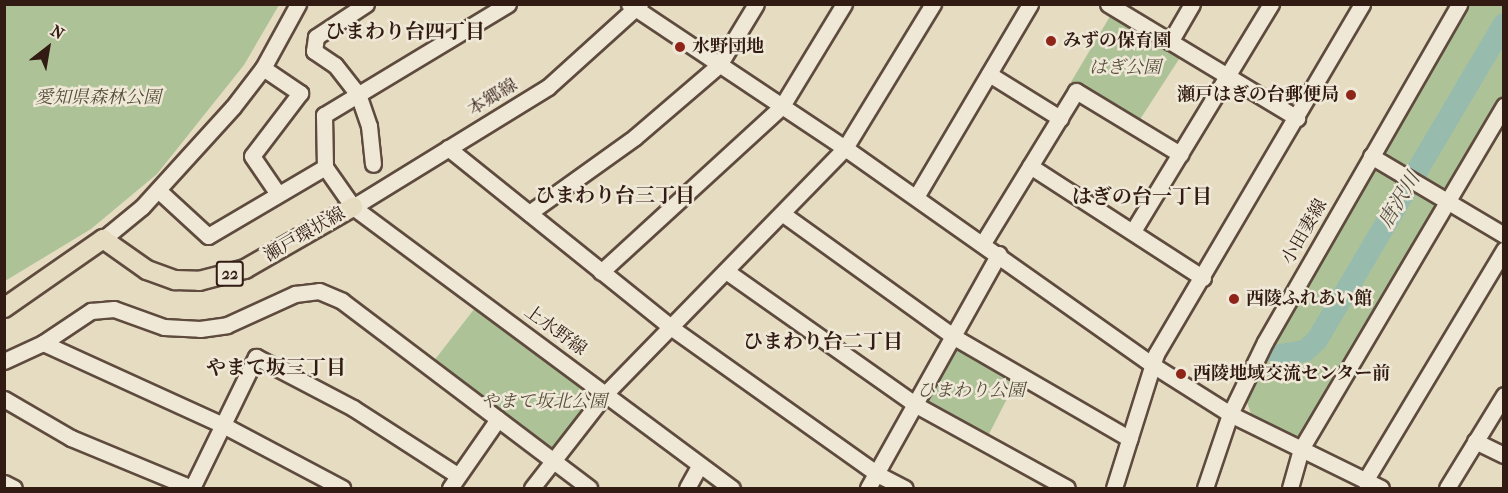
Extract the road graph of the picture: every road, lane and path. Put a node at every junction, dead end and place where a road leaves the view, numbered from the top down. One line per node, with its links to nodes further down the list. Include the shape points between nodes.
1 (298, 4): 16 (street)
2 (366, 4): 19 (street, via 316,37 314,51 334,65)
3 (508, 4): 19 (street)
4 (756, 4): 15 (street)
5 (844, 4): 20 (street)
6 (933, 4): 25 (street)
7 (1030, 4): 17 (street)
8 (1108, 4): 14 (street)
9 (1192, 4): 14 (street)
10 (1271, 4): 18 (street)
11 (1362, 4): 23 (street)
12 (1459, 4): 27 (street, 小田妻線)
13 (635, 6): 15 (street); 24 (street, 本郷線, via 548,87)
14 (1170, 42): 18 (street)
15 (719, 65): 20 (street); 36 (street, via 635,136)
16 (263, 68): 31 (street); 32 (street, via 300,93 252,156)
17 (989, 74): 22 (street); 33 (street)
18 (1229, 76): 23 (street); 26 (street)
19 (358, 94): 28 (street, via 369,126); 30 (street, via 324,115)
20 (782, 106): 25 (street); 45 (street)
21 (1503, 106): 34 (street)
22 (1060, 118): 26 (street, via 1076,91); 29 (street)
23 (1297, 118): 46 (street)
24 (448, 148): 35 (street, 本郷線); 36 (street)
25 (845, 148): 33 (street); 37 (street)
26 (1180, 154): 38 (street)
27 (1371, 156): 34 (street); 57 (street, 小田妻線, via 1265,342)
28 (373, 164)
29 (1030, 166): 38 (street); 41 (street)
30 (325, 167): 32 (street); 35 (street, 上水野線)
31 (158, 190): 32 (street, via 208,236); 40 (street)
32 (278, 194)
33 (916, 197): 41 (street)
34 (1446, 202): 39 (street); 62 (street)
35 (353, 207): 40 (main road, 瀬戸環状線 / 22, via 245,269 200,281 175,280 147,270); 53 (street, 上水野線)
36 (529, 213): 45 (street)
37 (783, 214): 44 (street); 49 (street)
38 (1133, 231): 46 (street)
39 (1503, 235)
40 (103, 239): 47 (main road)
41 (983, 243): 43 (street)
42 (1503, 250): 67 (street)
43 (999, 254): 49 (street); 52 (street)
44 (726, 271): 48 (street); 56 (street)
45 (601, 272): 48 (street)
46 (1203, 278): 52 (street)
47 (4, 308)
48 (669, 326): 53 (street); 66 (street)
49 (954, 337): 56 (street); 60 (street)
50 (43, 343): 51 (street); 58 (street, via 91,311 114,309 164,327 200,329 227,325 295,294 319,291 342,301); 59 (street)
51 (4, 361)
52 (1151, 364): 57 (street); 60 (street)
53 (606, 393): 64 (street); 65 (street, 上水野線)
54 (1503, 395): 61 (street)
55 (4, 399): 71 (street, via 71,438)
56 (916, 405): 66 (street); 79 (street)
57 (1230, 414): 62 (street); 81 (street, 小田妻線)
58 (498, 419): 64 (street); 68 (street)
59 (223, 425): 68 (street, via 256,357 352,408); 71 (street); 72 (street)
60 (1130, 439): 80 (street)
61 (1475, 441): 63 (street); 84 (street)
62 (1301, 449): 67 (street); 82 (street)
63 (1503, 455)
64 (552, 459): 73 (street); 74 (street)
65 (700, 465): 75 (street); 76 (street, 上水野線)
66 (877, 474): 77 (street); 78 (street)
67 (1365, 481): 83 (street)
68 (454, 482)
69 (4, 483): 70 (street)
70 (14, 489)
71 (192, 489)
72 (342, 489)
73 (532, 489)
74 (589, 489)
75 (687, 489)
76 (732, 489)
77 (868, 489)
78 (905, 489)
79 (1067, 489)
80 (1114, 489)
81 (1205, 489)
82 (1290, 489)
83 (1381, 489)
84 (1448, 489)

